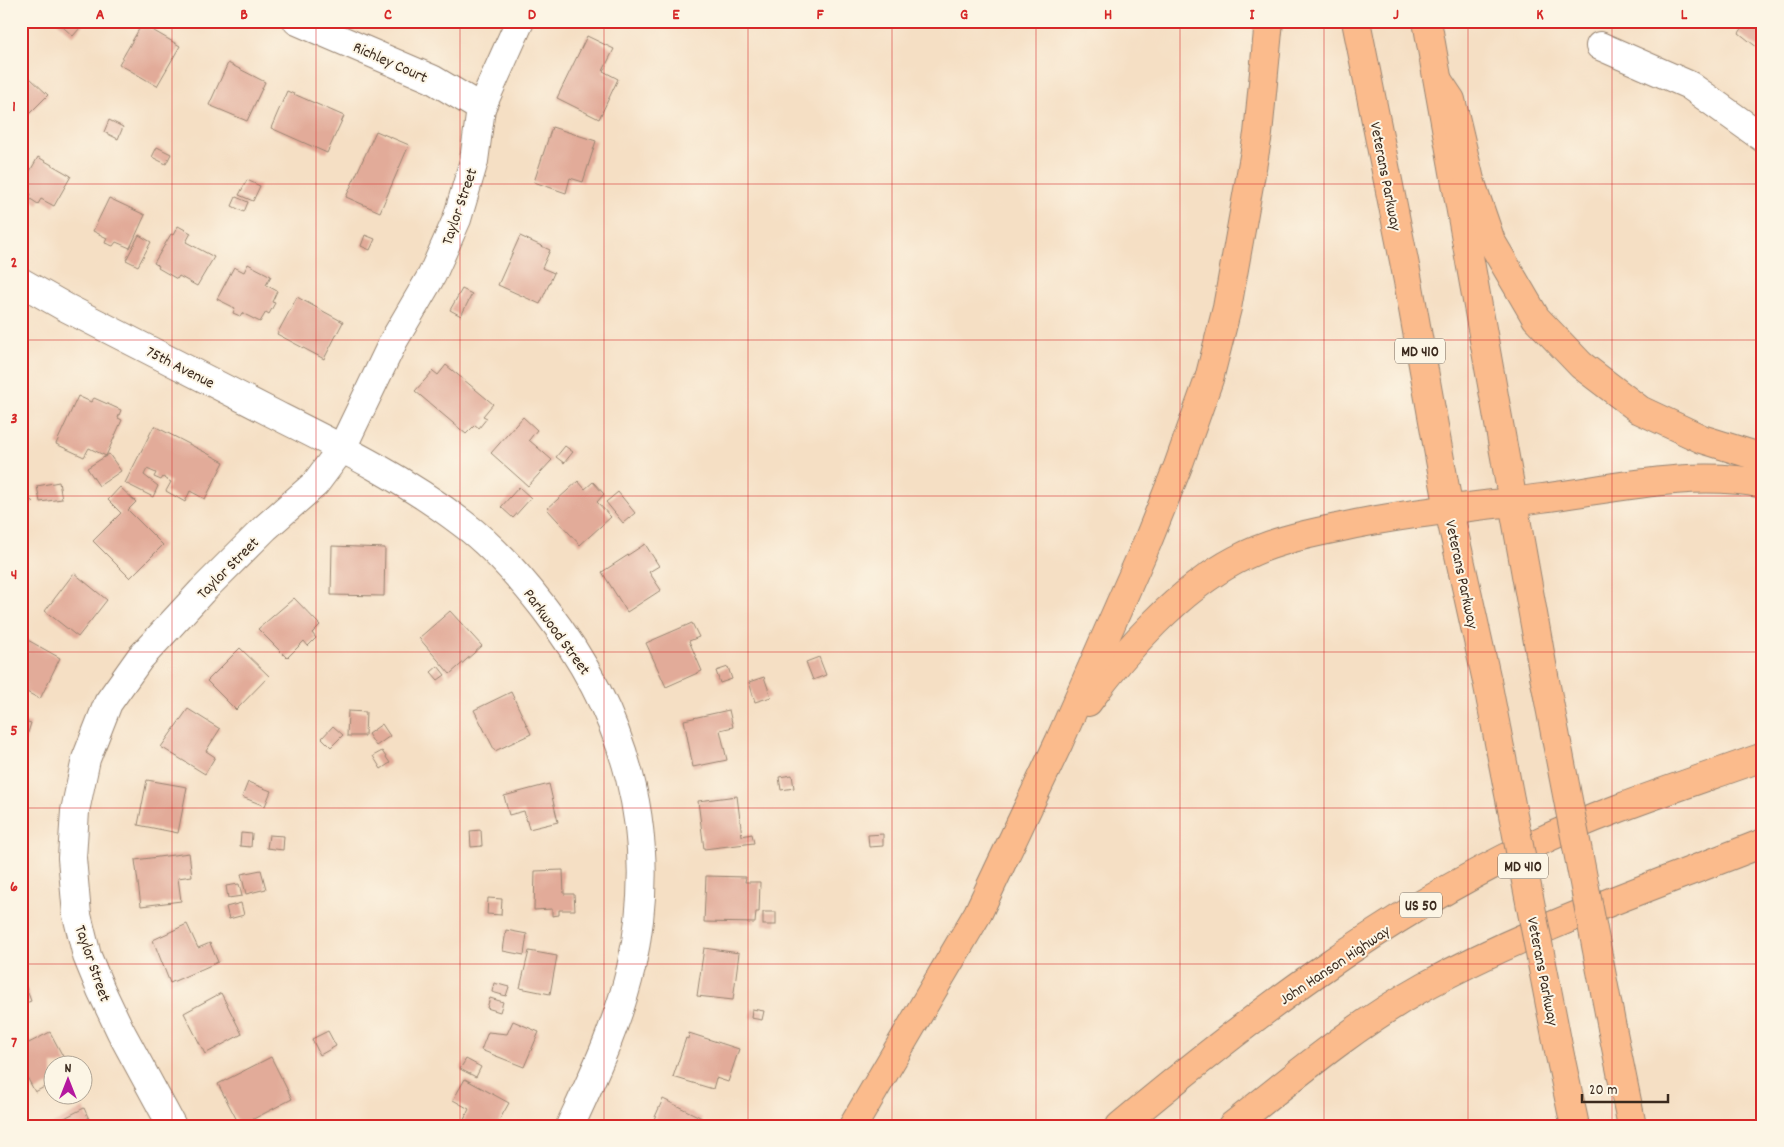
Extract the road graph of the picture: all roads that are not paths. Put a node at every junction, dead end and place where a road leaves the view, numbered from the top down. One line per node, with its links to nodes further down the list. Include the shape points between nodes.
1 (297, 21): 8 (street, Richley Court, via 432,79)
2 (520, 21): 8 (street, Taylor Street)
3 (1269, 21): 16 (main road, via 1246,214 1210,380 1147,543)
4 (1356, 21): 15 (main road, Veterans Parkway / MD 410, via 1408,281)
5 (1427, 21): 7 (main road)
6 (1600, 46): 9 (street, via 1689,85)
7 (1439, 82): 12 (main road, via 1451,100 1470,180 1491,241 1536,318 1581,365 1640,410 1702,439); 14 (main road)
8 (481, 108): 11 (street, Taylor Street, via 474,161 458,219)
9 (1763, 138)
10 (21, 282): 11 (street, 75th Avenue)
11 (342, 448): 19 (street, Taylor Street, via 315,484 265,528 140,658 108,703 86,759 75,812 72,858 77,915 101,990 120,1032); 20 (street, Parkwood Street, via 405,484 462,523 500,557 568,638 593,680 618,736 632,783 641,839 641,900 631,967 608,1045)
12 (1763, 458)
13 (1763, 484): 14 (main road, via 1748,480 1671,479)
14 (1513, 502): 15 (main road); 25 (main road, bridge)
15 (1449, 510): 16 (main road, via 1322,531 1276,542 1236,560 1193,588 1159,618 1100,686); 24 (main road, Veterans Parkway / MD 410, bridge, via 1487,681)
16 (1059, 742): 21 (main road, via 978,913)
17 (1763, 757): 22 (main road, John Hanson Highway / US 50, via 1636,802 1539,842 1447,889 1359,944 1280,1000)
18 (1763, 843): 23 (main road, via 1550,925 1487,953 1346,1035)
19 (172, 1126)
20 (570, 1126)
21 (853, 1126)
22 (1120, 1126)
23 (1232, 1126)
24 (1575, 1126)
25 (1632, 1126)

